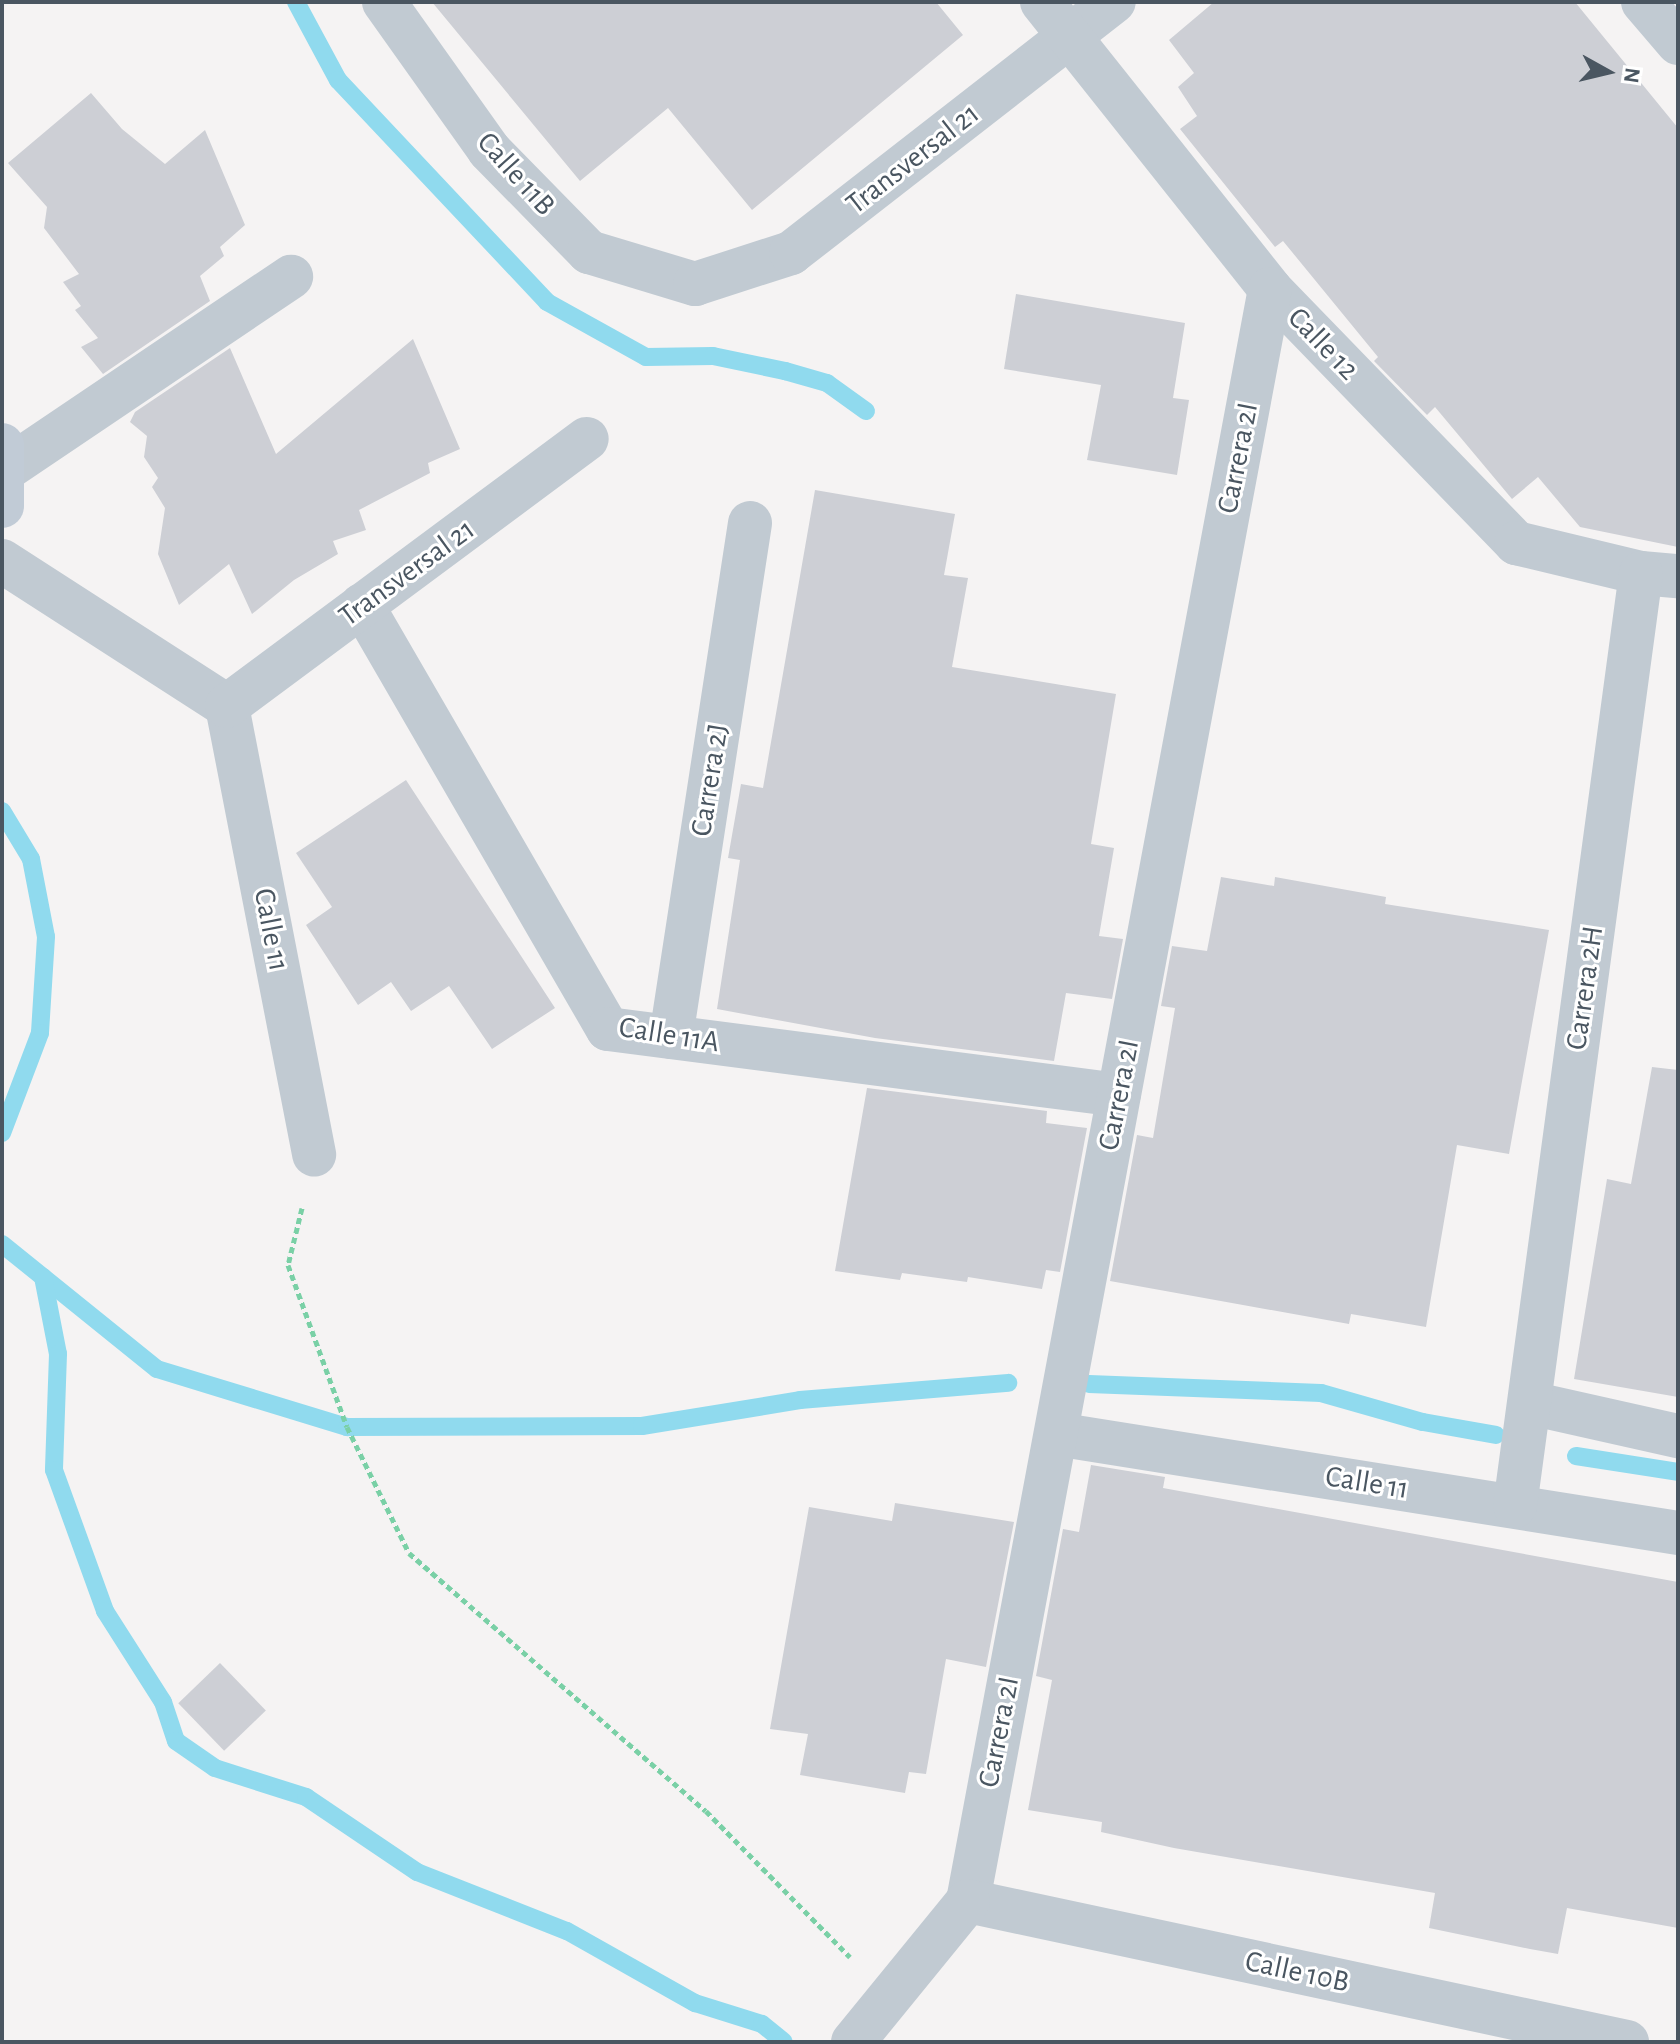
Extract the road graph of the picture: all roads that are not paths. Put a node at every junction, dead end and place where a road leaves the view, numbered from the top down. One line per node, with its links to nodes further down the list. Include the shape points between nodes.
1 (384, 2): 8 (street, Calle 11B, via 489,150 589,252)
2 (1042, 2): 5 (street, Calle 12)
3 (1114, 2): 5 (street, Transversal 21)
4 (1643, 2): 6 (street)
5 (1070, 37): 8 (street, Transversal 21, via 791,253); 9 (street, Calle 12)
6 (1678, 43)
7 (291, 277): 11 (street)
8 (695, 284)
9 (1270, 289): 14 (street, Calle 12, via 1516,543); 18 (street, Carrera 2I)
10 (587, 439): 15 (street, Transversal 21)
11 (3, 473)
12 (750, 523): 17 (street, Carrera 2J)
13 (2, 561): 16 (street)
14 (1659, 574): 20 (street, Carrera 2H)
15 (362, 605): 16 (street, Transversal 21); 17 (street, Calle 11A, via 608,1029)
16 (227, 706): 19 (street, Calle 11)
17 (671, 1037): 18 (street, Calle 11A)
18 (1119, 1095): 21 (street, Carrera 2I)
19 (314, 1155)
20 (1530, 1403): 22 (street); 23 (street, Carrera 2H)
21 (1056, 1434): 23 (street, Calle 11); 25 (street, Carrera 2I)
22 (1678, 1436)
23 (1515, 1506): 24 (street, Calle 11)
24 (1678, 1533)
25 (968, 1901): 26 (street); 27 (street, Calle 10B)
26 (853, 2042)
27 (1627, 2042)

